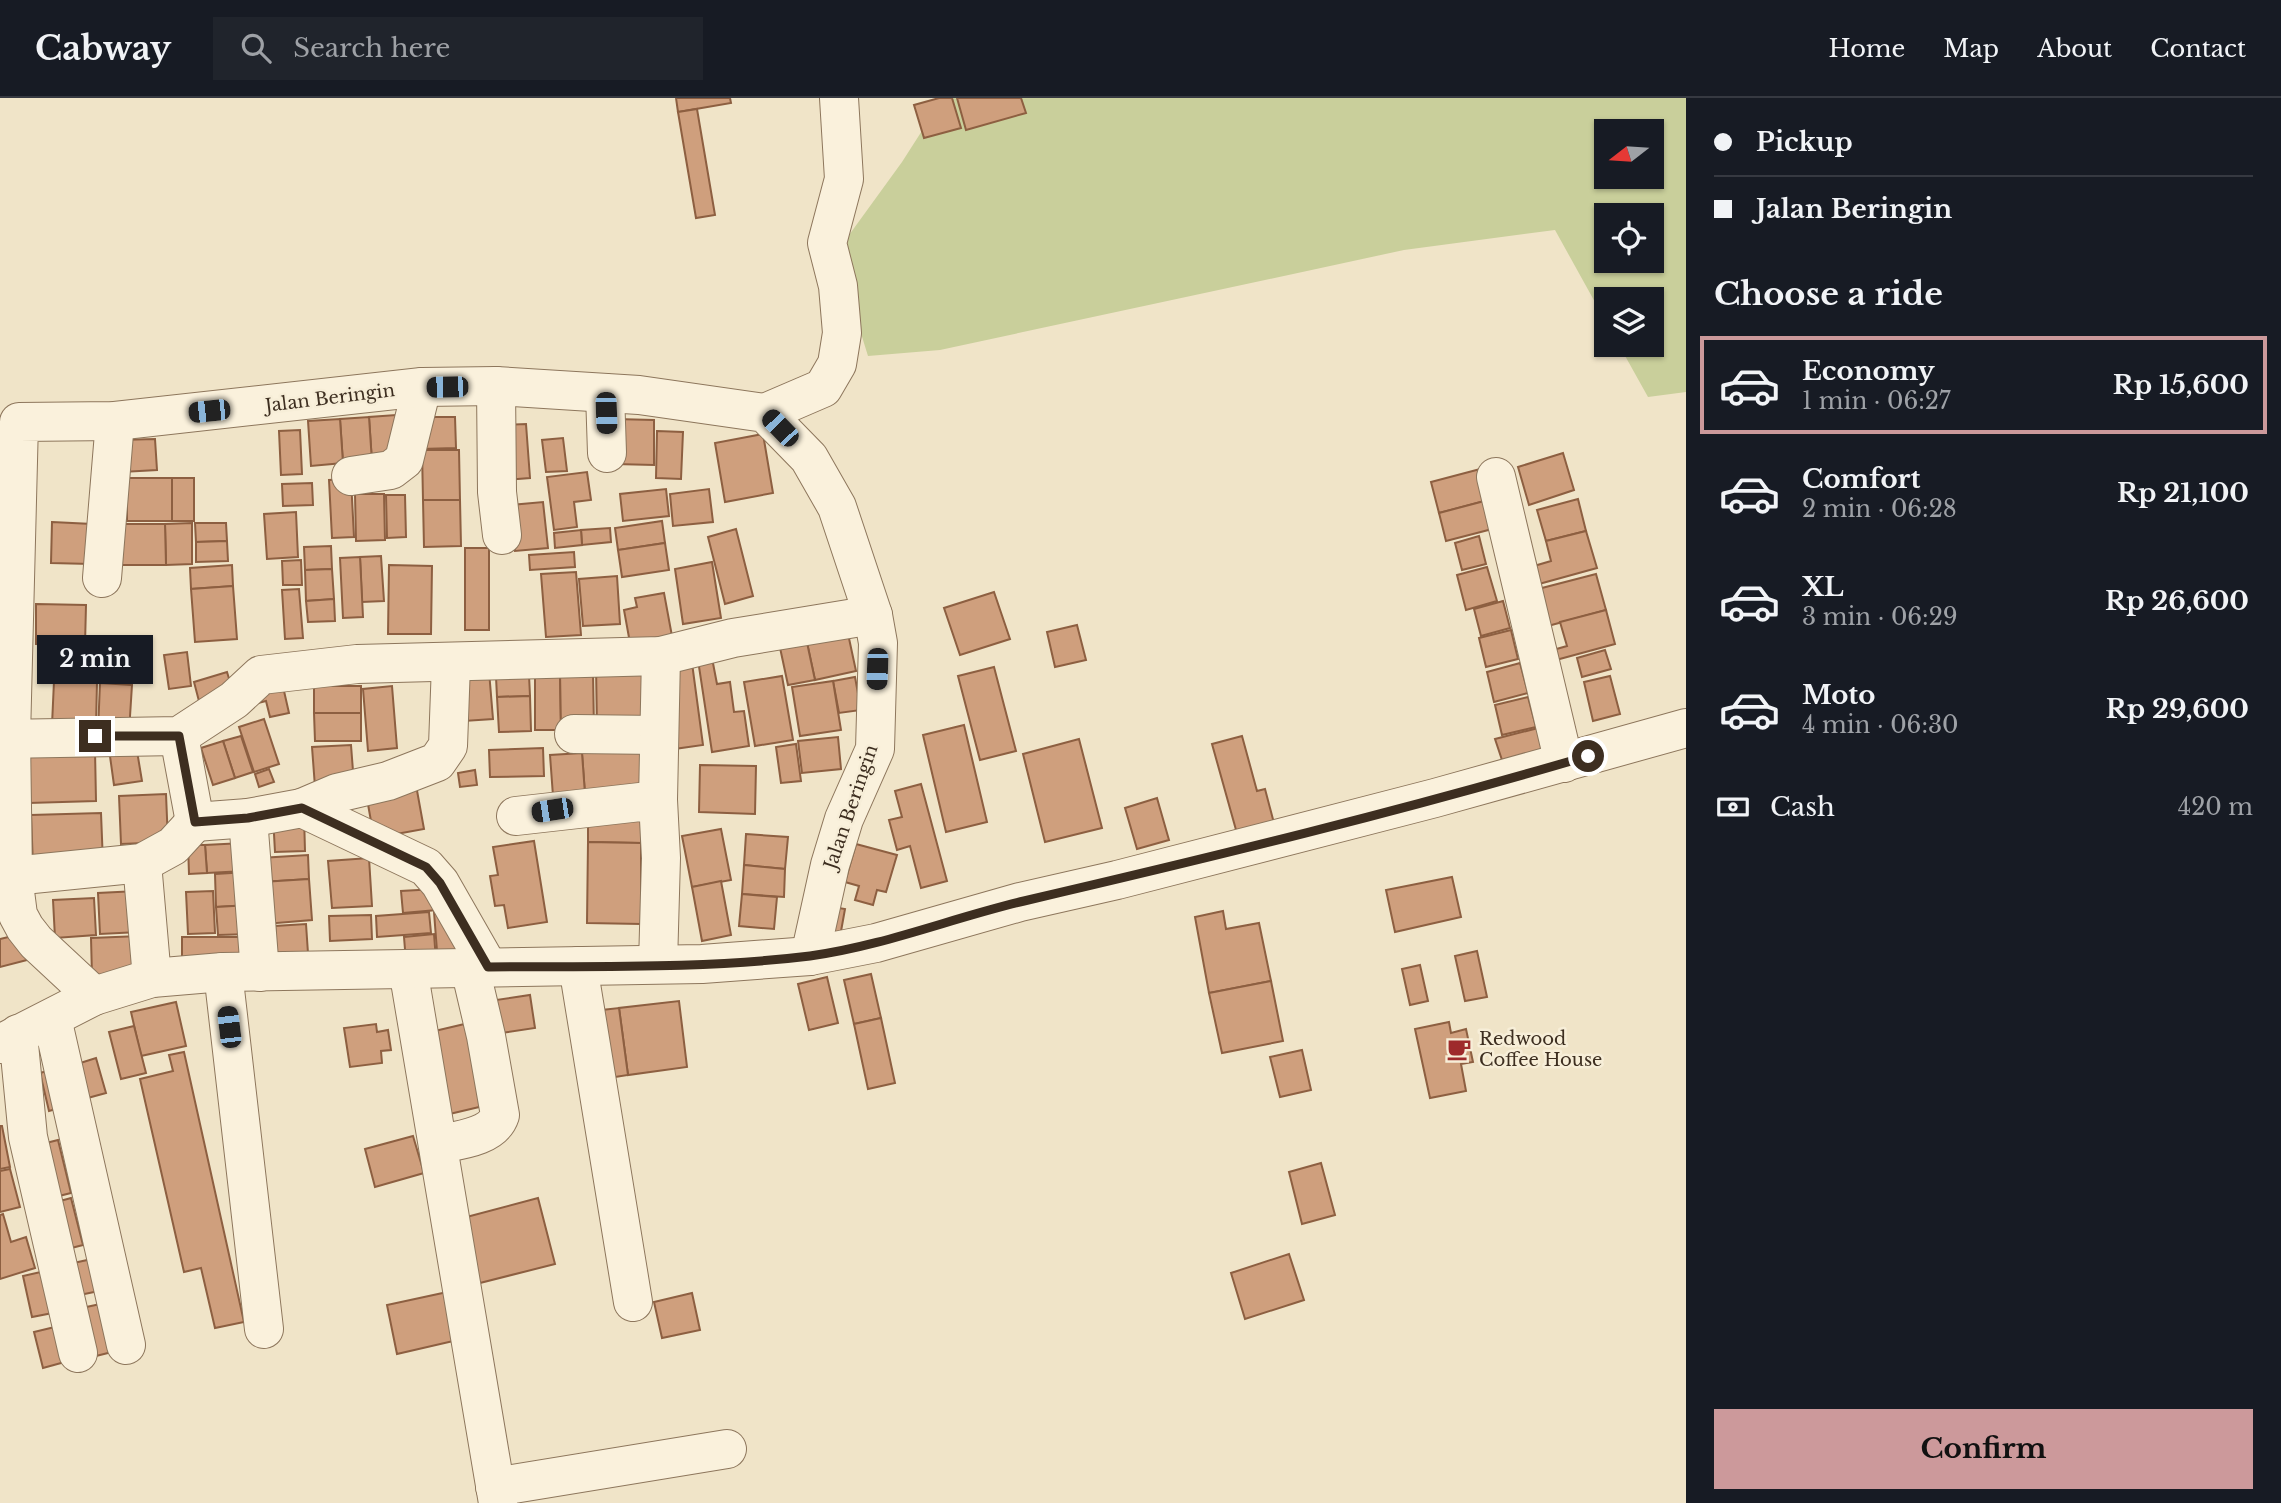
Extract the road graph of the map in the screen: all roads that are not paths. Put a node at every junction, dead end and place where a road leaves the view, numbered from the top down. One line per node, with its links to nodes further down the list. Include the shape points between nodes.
1 (839, 98): 5 (street, via 844,179 827,243 838,285 842,333 837,364 823,388)
2 (496, 386): 3 (street, Jalan Beringin); 4 (street, Jalan Beringin); 10 (street, via 496,492)
3 (422, 387): 6 (street, Jalan Beringin); 8 (street, via 404,460 396,468)
4 (605, 393): 5 (street, Jalan Beringin); 7 (street)
5 (765, 413): 13 (street, Jalan Beringin, via 809,458 837,507)
6 (115, 421): 11 (street, Jalan Beringin, via 19,422); 12 (street)
7 (607, 453)
8 (351, 476)
9 (1496, 477): 21 (street)
10 (502, 535)
11 (9, 545): 20 (street, Jalan Beringin)
12 (102, 578)
13 (873, 615): 14 (street, via 733,638); 29 (street, Jalan Beringin, via 878,643 875,749 844,819)
14 (661, 656): 15 (street); 18 (street)
15 (451, 664): 19 (street, via 357,664 261,675 234,701); 23 (street, via 447,746 437,762)
16 (1686, 728): 21 (street)
17 (574, 734): 18 (street)
18 (659, 735): 22 (street)
19 (179, 736): 20 (street); 26 (street)
20 (6, 738): 28 (street, Jalan Beringin)
21 (1564, 764): 29 (street, via 876,943)
22 (658, 800): 24 (street); 30 (street)
23 (302, 808): 25 (street); 32 (street, via 426,867 440,883)
24 (516, 816)
25 (248, 818): 26 (street); 35 (street)
26 (195, 822): 27 (street, via 173,846)
27 (142, 863): 28 (street); 36 (street)
28 (13, 876): 37 (street, Jalan Beringin, via 18,915 25,929)
29 (810, 956): 30 (street)
30 (658, 964): 31 (street)
31 (578, 966): 32 (street); 40 (street)
32 (479, 968): 33 (street); 39 (street, via 500,1115 492,1128)
33 (408, 969): 35 (street); 39 (street)
34 (223, 972): 35 (street); 36 (street); 41 (street)
35 (260, 972)
36 (152, 978): 37 (street)
37 (94, 996): 38 (street)
38 (23, 1032): 42 (street); 43 (street, via 28,1137)
39 (439, 1144): 45 (street)
40 (633, 1302)
41 (264, 1329)
42 (125, 1345)
43 (78, 1353)
44 (727, 1449): 45 (street)
45 (496, 1495)

